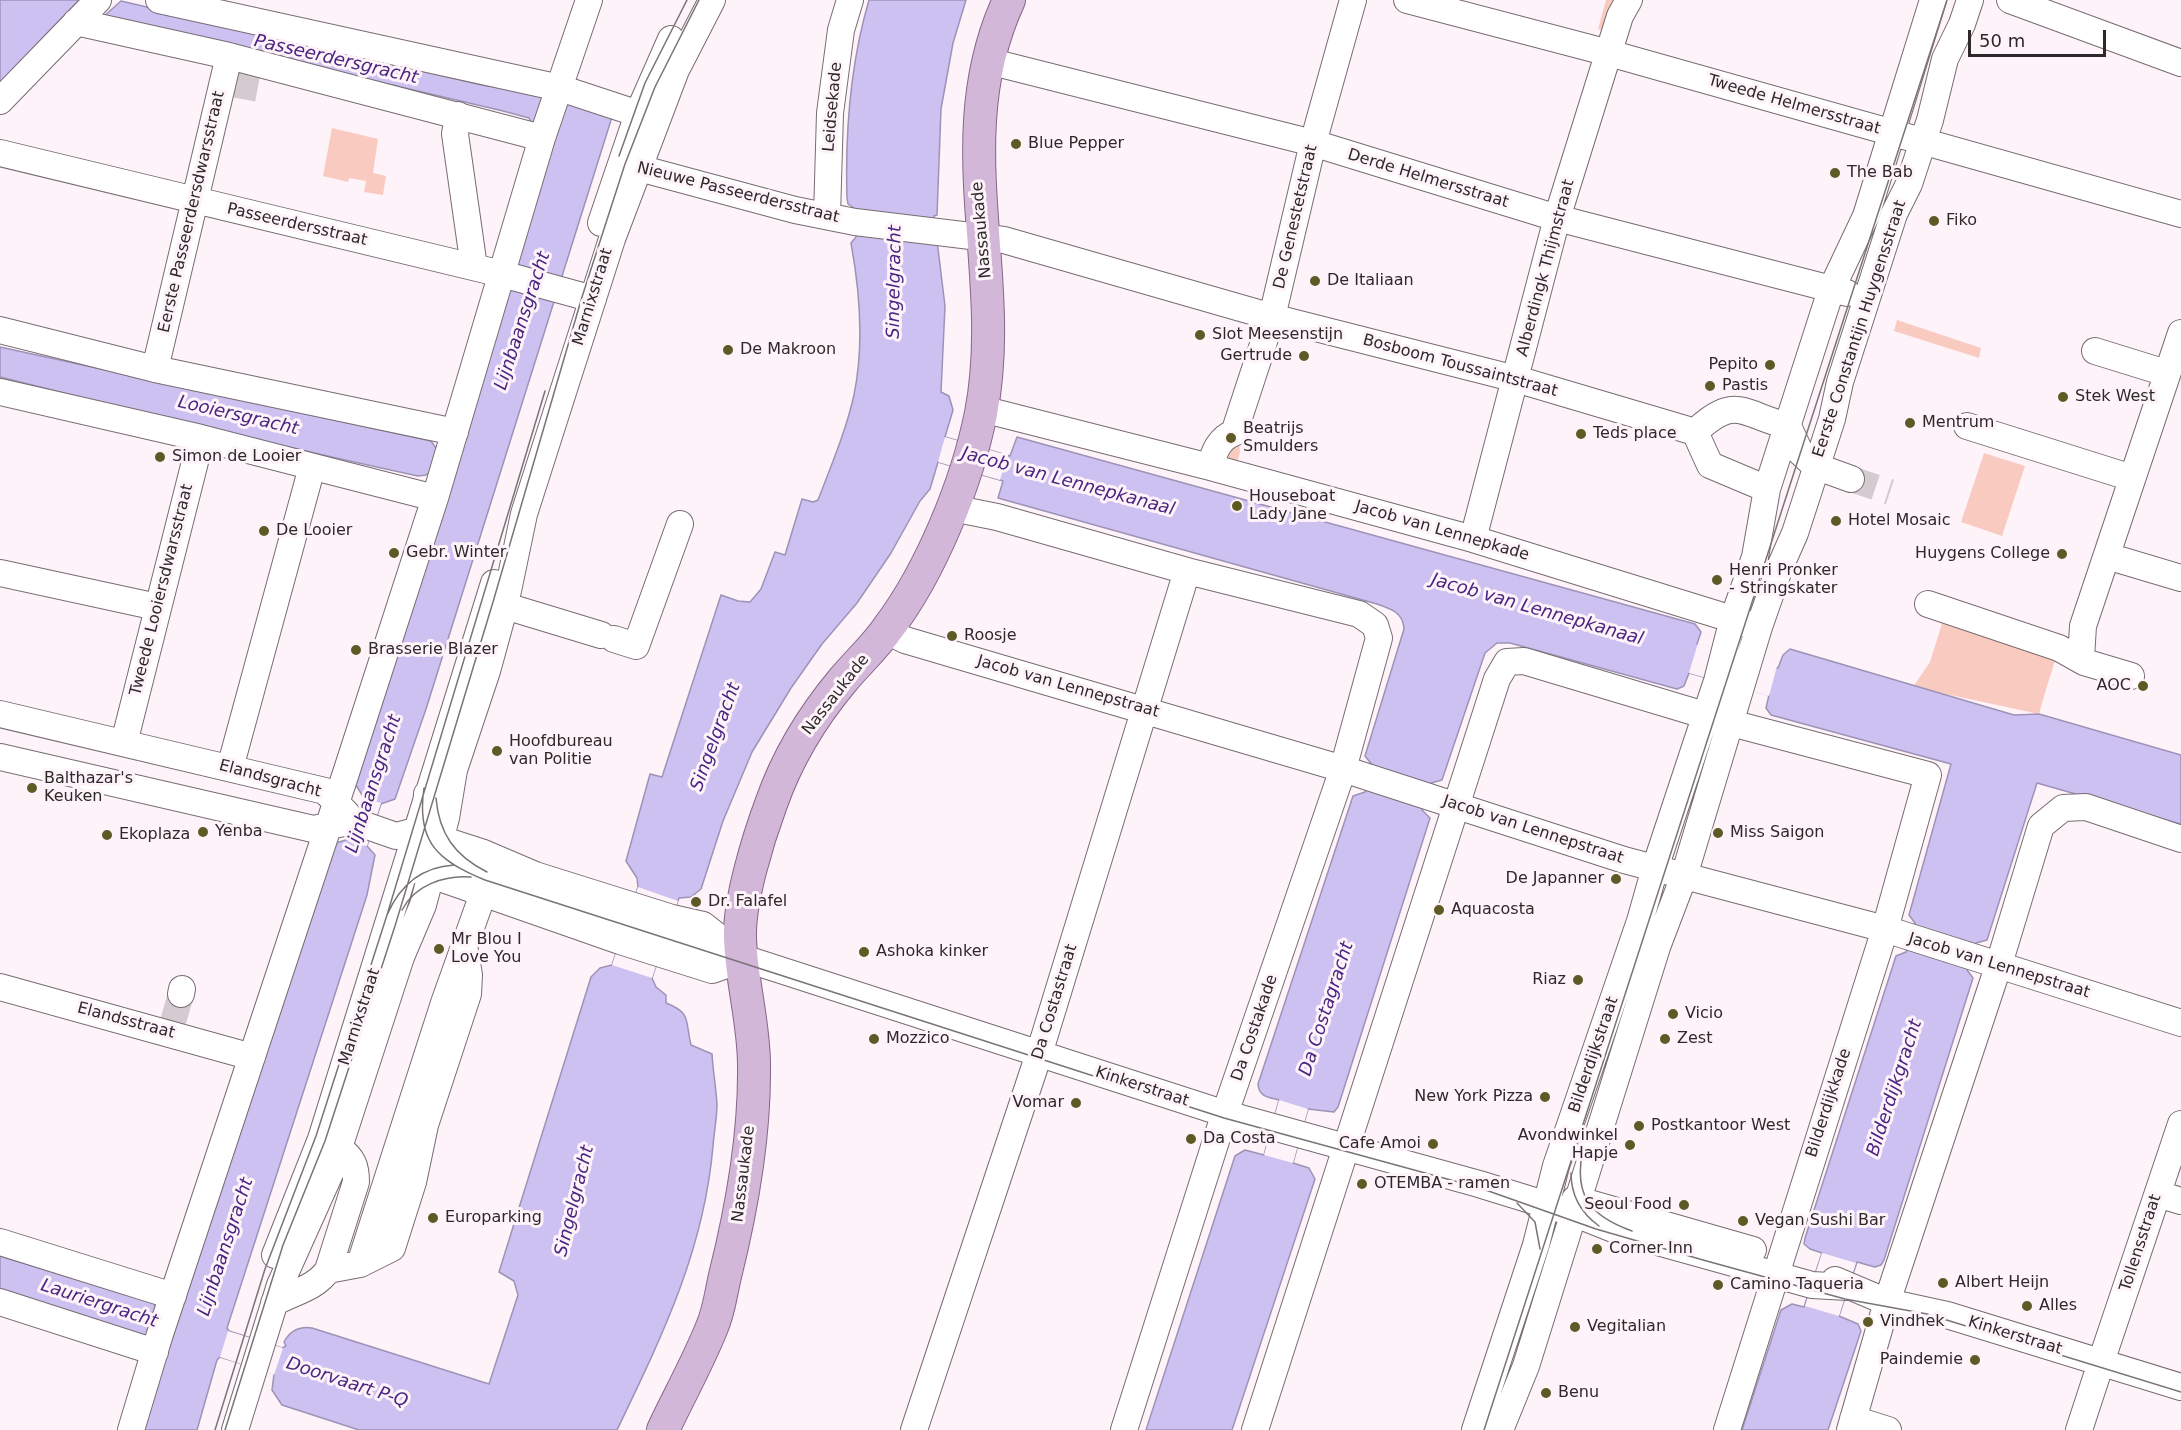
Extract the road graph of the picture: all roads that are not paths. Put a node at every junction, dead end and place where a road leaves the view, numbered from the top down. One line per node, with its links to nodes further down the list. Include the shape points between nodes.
1 (159, 0): 14 (street)
2 (589, 0): 21 (street)
3 (693, 0): 23 (street, Marnixstraat, via 667,48)
4 (712, 0): 23 (street, Marnixstraat)
5 (850, 0): 30 (street, Leidsekade, via 841,30 830,113)
6 (1009, 0): 18 (main road, Nassaukade)
7 (1353, 0): 25 (street, De Genestetstraat)
8 (1407, 0): 16 (street, Tweede Helmersstraat)
9 (1629, 0): 16 (street, Alberdingk Thijmstraat)
10 (1933, 0): 24 (street, Eerste Constantijn Huygensstraat)
11 (1951, 0): 24 (street, Eerste Constantijn Huygensstraat)
12 (1970, 0): 24 (street, Eerste Constantijn Huygensstraat)
13 (2010, 0): 19 (street)
14 (242, 9): 21 (street)
15 (87, 12): 17 (street); 20 (street)
16 (1609, 53): 24 (street, Tweede Helmersstraat); 31 (street, Alberdingk Thijmstraat)
17 (229, 56): 22 (street); 28 (street, Eerste Passeerdersdwarsstraat, via 228,82)
18 (988, 61): 25 (street, Derde Helmersstraat); 33 (main road, Nassaukade, via 977,140)
19 (2181, 63)
20 (0, 101)
21 (551, 112): 22 (street); 23 (street); 35 (street)
22 (458, 116): 34 (street, via 456,134)
23 (648, 117): 27 (street, Marnixstraat)
24 (1908, 136): 29 (street, Tweede Helmersstraat); 36 (street, Eerste Constantijn Huygensstraat, via 1866,216); 36 (street, Eerste Constantijn Huygensstraat, via 1909,184)
25 (1313, 143): 31 (street, Derde Helmersstraat); 38 (street, De Genestetstraat)
26 (0, 153): 28 (street, Passeerdersstraat)
27 (630, 166): 30 (street, Nieuwe Passeerdersstraat); 37 (street, Marnixstraat)
28 (195, 201): 34 (street, Passeerdersstraat); 42 (street, Eerste Passeerdersdwarsstraat)
29 (2181, 213)
30 (827, 216): 32 (street, Nieuwe Passeerdersstraat)
31 (1557, 218): 36 (street, Derde Helmersstraat); 44 (street, Alberdingk Thijmstraat)
32 (936, 230): 33 (street, Bosboom Toussaintstraat)
33 (982, 236): 38 (street, Bosboom Toussaintstraat); 46 (main road, Nassaukade, via 987,331)
34 (474, 267): 35 (street, Passeerdersstraat)
35 (504, 274): 37 (street, Passeerdersstraat); 51 (street)
36 (1851, 294): 47 (street, Eerste Constantijn Huygensstraat); 53 (street, Eerste Constantijn Huygensstraat, via 1832,419)
37 (577, 295): 68 (street, Marnixstraat, via 512,504)
38 (1272, 317): 44 (street, Bosboom Toussaintstraat); 50 (street, De Genestetstraat)
39 (0, 330): 42 (street)
40 (2181, 333): 43 (street)
41 (2095, 351): 43 (street)
42 (155, 369): 51 (street)
43 (2166, 373): 58 (street)
44 (1516, 379): 49 (street, Bosboom Toussaintstraat); 63 (street, Alberdingk Thijmstraat)
45 (0, 392): 52 (street)
46 (981, 414): 55 (street, Jacob van Lennepkade); 61 (main road, Nassaukade)
47 (1788, 426): 49 (street, via 1738,409 1712,416); 53 (street); 59 (street, Eerste Constantijn Huygensstraat)
48 (1967, 426): 58 (street)
49 (1695, 432): 59 (street, via 1710,465)
50 (1234, 433): 55 (street, De Genestetstraat, via 1218,445); 56 (street, via 1243,452)
51 (454, 437): 60 (street)
52 (201, 438): 54 (street); 70 (street, Tweede Looiersdwarsstraat)
53 (1809, 461): 57 (street); 71 (street, Eerste Constantijn Huygensstraat, via 1795,533)
54 (312, 467): 60 (street); 81 (street)
55 (1210, 467): 56 (street, Jacob van Lennepkade)
56 (1235, 474): 63 (street, Jacob van Lennepkade)
57 (1851, 478)
58 (2132, 478): 64 (street)
59 (1767, 489): 71 (street, Eerste Constantijn Huygensstraat)
60 (437, 491): 85 (street)
61 (954, 504): 65 (street); 72 (main road, Nassaukade, via 915,585)
62 (680, 524): 68 (street, via 636,646)
63 (1473, 539): 71 (street, Jacob van Lennepkade)
64 (2107, 556): 67 (street); 73 (street, via 2083,627)
65 (1187, 571): 76 (street, Da Costastraat); 82 (street, Da Costakade, via 1359,614 1375,625 1379,638)
66 (0, 573): 70 (street)
67 (2181, 579)
68 (492, 602): 85 (street, Marnixstraat, via 427,794 426,813); 85 (street, Marnixstraat, via 487,671 454,770)
69 (1928, 604): 73 (street)
70 (157, 607): 79 (street, Tweede Looiersdwarsstraat)
71 (1747, 623): 75 (street, Eerste Constantijn Huygensstraat)
72 (886, 631): 76 (street, Jacob van Lennepstraat, via 905,640); 95 (main road, Nassaukade, via 808,726 779,784 743,904)
73 (2081, 658): 74 (street)
74 (2131, 676)
75 (1729, 685): 78 (street, Bilderdijkstraat)
76 (1144, 709): 82 (street, Jacob van Lennepstraat); 99 (street, Da Costastraat)
77 (0, 714): 79 (street, Elandsgracht)
78 (1713, 717): 83 (street, via 1524,661 1507,662 1497,679); 87 (street, Bilderdijkstraat); 92 (street, Bilderdijkkade, via 1928,775)
79 (124, 743): 81 (street, Elandsgracht)
80 (0, 758): 84 (street, Elandsgracht, via 313,829)
81 (230, 768): 85 (street, Elandsgracht, via 325,791)
82 (1343, 769): 83 (street, Jacob van Lennepstraat); 101 (street, Da Costakade)
83 (1457, 805): 87 (street, Jacob van Lennepstraat); 104 (street)
84 (328, 826): 85 (street, Elandsgracht); 100 (street)
85 (399, 833): 88 (street, Elandsgracht, via 412,868); 89 (street, Elandsgracht, via 451,857); 90 (street, Marnixstraat); 91 (street, Elandsgracht, via 481,852)
86 (2181, 839): 96 (street, via 2086,807 2063,808 2041,826)
87 (1670, 872): 92 (street, Jacob van Lennepstraat); 108 (street, Bilderdijkstraat, via 1640,921)
88 (432, 874): 89 (street, Elandsgracht); 90 (street, via 403,896); 105 (street, Marnixstraat)
89 (478, 883): 91 (street, Elandsgracht); 94 (street)
90 (393, 910): 110 (street, Marnixstraat)
91 (626, 922): 93 (street); 93 (street)
92 (1893, 932): 96 (street, Jacob van Lennepstraat); 111 (street, Bilderdijkkade)
93 (666, 935): 95 (street, via 712,970); 95 (street, Kinkerstraat, via 703,925)
94 (465, 948): 103 (street); 106 (street, via 468,994 425,1125)
95 (743, 959): 99 (street, Kinkerstraat); 127 (main road, Nassaukade, via 754,1065 749,1149 736,1233 714,1324)
96 (1990, 961): 98 (street, Jacob van Lennepstraat); 116 (street)
97 (0, 987): 100 (street, Elandsstraat, via 172,1027)
98 (2181, 1023)
99 (1039, 1054): 101 (street, Kinkerstraat); 128 (street, Da Costastraat)
100 (245, 1055): 114 (street)
101 (1226, 1114): 104 (street, Kinkerstraat); 129 (street, Da Costakade)
102 (2181, 1124): 107 (street, Tollensstraat)
103 (400, 1142): 106 (street); 113 (street)
104 (1347, 1147): 108 (street, Kinkerstraat); 130 (street)
105 (339, 1148): 110 (street, Marnixstraat); 112 (street, via 356,1167 356,1182)
106 (418, 1160): 113 (street, via 392,1248)
107 (2169, 1197): 121 (street, Tollensstraat)
108 (1564, 1205): 111 (street, Kinkerstraat); 131 (street, Bilderdijkstraat, via 1536,1245); 132 (street, Bilderdijkstraat); 133 (street, Bilderdijkstraat, via 1526,1366)
109 (0, 1242): 114 (street)
110 (285, 1252): 112 (street); 117 (street, Marnixstraat); 118 (street, Marnixstraat)
111 (1777, 1266): 116 (street, Kinkerstraat); 134 (street, Bilderdijkkade)
112 (328, 1270): 113 (street); 117 (street, via 312,1286)
113 (358, 1273)
114 (164, 1298): 119 (street)
115 (0, 1302): 119 (street)
116 (1887, 1302): 121 (street, Kinkerstraat, via 1947,1315); 123 (street)
117 (274, 1303): 118 (street, Marnixstraat)
118 (256, 1340): 120 (street, Marnixstraat)
119 (157, 1345): 124 (street)
120 (247, 1366): 125 (street, Marnixstraat); 126 (street, Marnixstraat)
121 (2098, 1369): 122 (street, Kinkerstraat); 136 (street, Tollensstraat)
122 (2181, 1387)
123 (1852, 1425): 135 (street)
124 (131, 1430)
125 (220, 1430)
126 (235, 1430)
127 (663, 1430)
128 (914, 1430)
129 (1124, 1430)
130 (1255, 1430)
131 (1474, 1430)
132 (1488, 1430)
133 (1500, 1430)
134 (1728, 1430)
135 (1888, 1430)
136 (2079, 1430)

